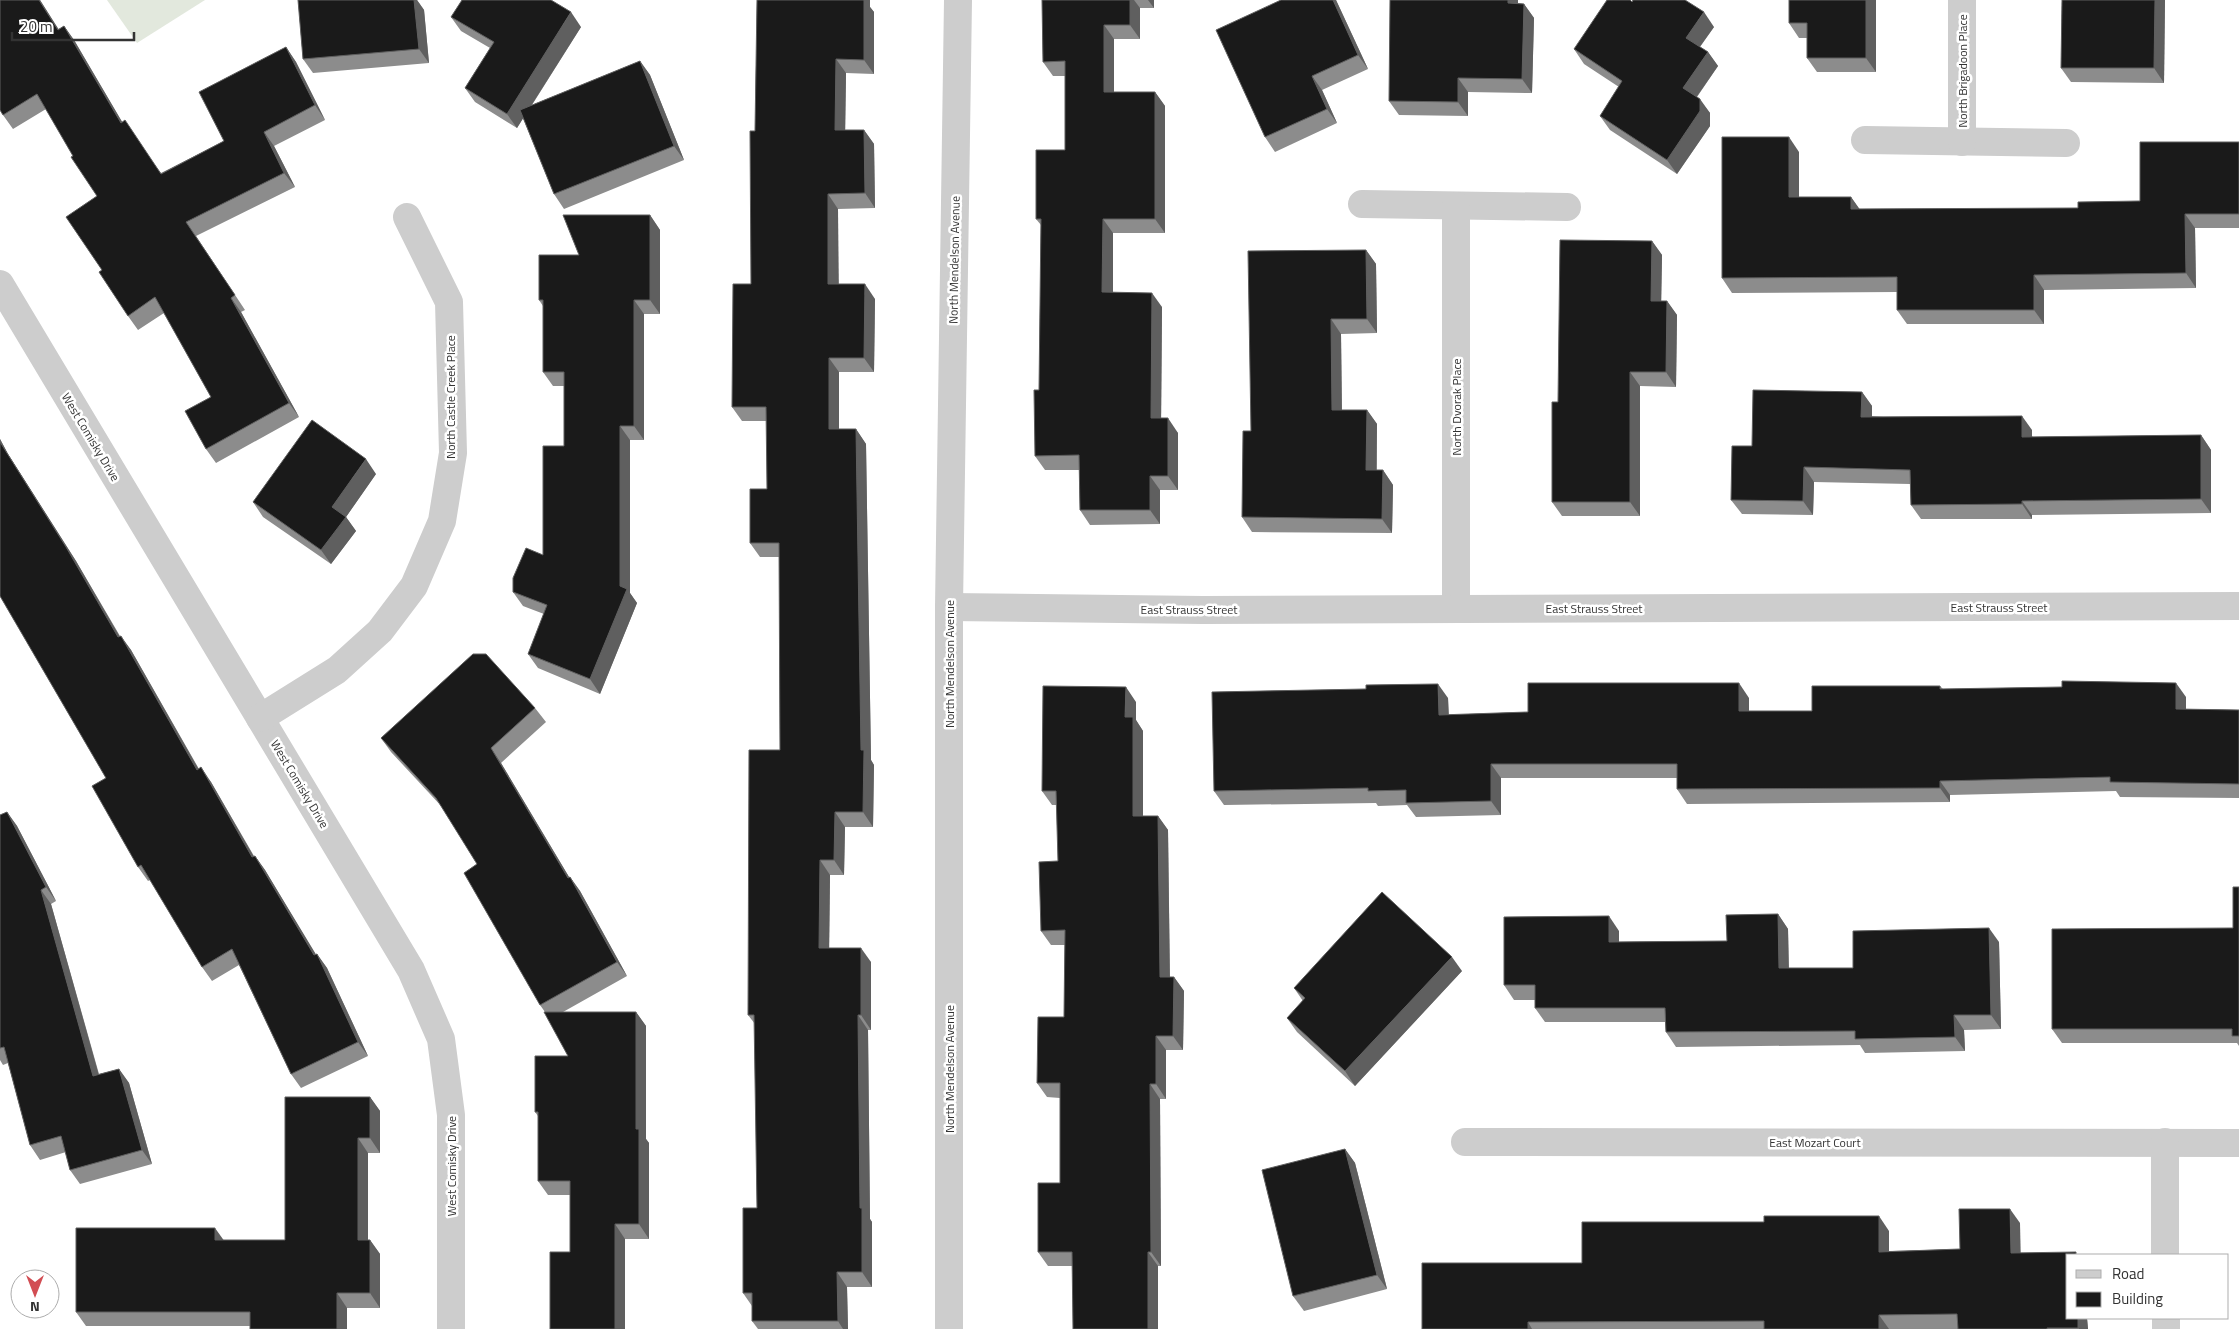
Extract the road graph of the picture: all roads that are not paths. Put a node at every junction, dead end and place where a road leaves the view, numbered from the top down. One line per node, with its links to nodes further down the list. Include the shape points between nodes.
1 (958, 0): 12 (street, North Mendelson Avenue)
2 (1962, 0): 4 (street, North Brigadoon Place)
3 (1865, 140): 4 (street, North Brigadoon Place)
4 (1962, 142): 5 (street, North Brigadoon Place)
5 (2066, 143)
6 (1362, 204): 7 (street)
7 (1456, 206): 8 (street); 13 (street, North Dvorak Place)
8 (1567, 207)
9 (407, 217): 14 (street, North Castle Creek Place, via 449,302 453,453 442,521 414,586 380,631 337,670)
10 (0, 284): 14 (street, West Comisky Drive)
11 (2239, 606): 13 (street, East Strauss Street)
12 (949, 607): 13 (street, East Strauss Street); 20 (street, North Mendelson Avenue)
13 (1456, 609)
14 (260, 718): 19 (street, West Comisky Drive, via 411,970 441,1039 451,1115)
15 (1465, 1142): 16 (street, East Mozart Court)
16 (2165, 1142): 17 (street, East Mozart Court); 18 (street)
17 (2239, 1143)
18 (2165, 1254)
19 (451, 1329)
20 (949, 1329)

